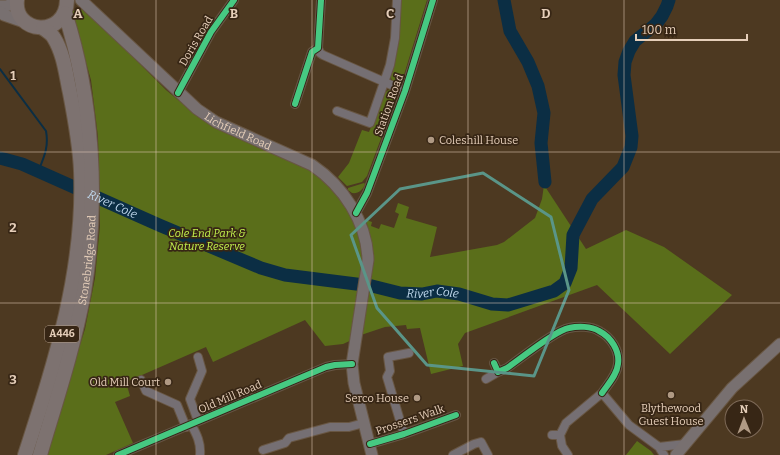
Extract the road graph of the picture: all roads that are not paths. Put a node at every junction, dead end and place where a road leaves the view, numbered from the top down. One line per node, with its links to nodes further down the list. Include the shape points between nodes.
1 (234, 0): 15 (street, Doris Road, via 208,37)
2 (321, 0): 12 (street)
3 (398, 0): 13 (street, via 395,38)
4 (433, 0): 14 (street, Station Road)
5 (17, 2): 7 (main road); 10 (highway, via 18,11)
6 (85, 3): 8 (main road, Lichfield Road); 15 (main road, Lichfield Road)
7 (0, 6)
8 (66, 7): 11 (highway, via 60,21); 18 (highway, Stonebridge Road / A446, via 81,71 90,147)
9 (0, 12): 10 (main road)
10 (27, 23): 11 (highway)
11 (43, 28): 18 (highway, Stonebridge Road / A446, via 54,37 61,54)
12 (318, 48): 13 (street, via 323,55); 16 (street, via 312,52)
13 (385, 82): 14 (street); 17 (street, via 370,123)
14 (405, 91): 20 (street, Station Road)
15 (178, 93): 20 (main road, Lichfield Road, via 216,122 312,165 325,174)
16 (295, 104)
17 (337, 111)
18 (86, 173): 19 (highway, Stonebridge Road / A446)
19 (86, 213): 38 (highway, Stonebridge Road / A446, via 63,329); 39 (highway, Stonebridge Road / A446, via 89,252 84,292 76,330)
20 (356, 214): 25 (main road, Lichfield Road, via 368,248 368,260)
21 (780, 344): 34 (main road, via 732,388)
22 (409, 353): 33 (street, Prossers Walk, via 388,357 390,370 387,377)
23 (198, 357): 32 (street, via 202,371 190,399)
24 (494, 363): 26 (street)
25 (352, 364): 31 (main road, Lichfield Road); 32 (street, Old Mill Road, via 326,367)
26 (498, 372): 27 (street); 29 (street, via 568,328 587,327 599,330 616,348 616,373)
27 (486, 379)
28 (141, 380): 32 (street, via 146,391 177,404)
29 (602, 393): 35 (street, via 629,425); 44 (street, via 566,423 556,435)
30 (456, 415): 33 (street, Prossers Walk)
31 (364, 423): 36 (street, via 348,427 330,427 289,438 285,443); 37 (main road, Lichfield Road)
32 (192, 424): 40 (street, Old Mill Road); 41 (street, via 200,445)
33 (404, 434): 37 (street, Prossers Walk)
34 (685, 444): 35 (street); 46 (main road)
35 (659, 448): 45 (street)
36 (263, 450)
37 (371, 450)
38 (25, 455)
39 (40, 455)
40 (118, 455)
41 (200, 455)
42 (452, 455): 43 (street, via 481,442)
43 (488, 455)
44 (568, 455)
45 (664, 455)
46 (676, 455)

